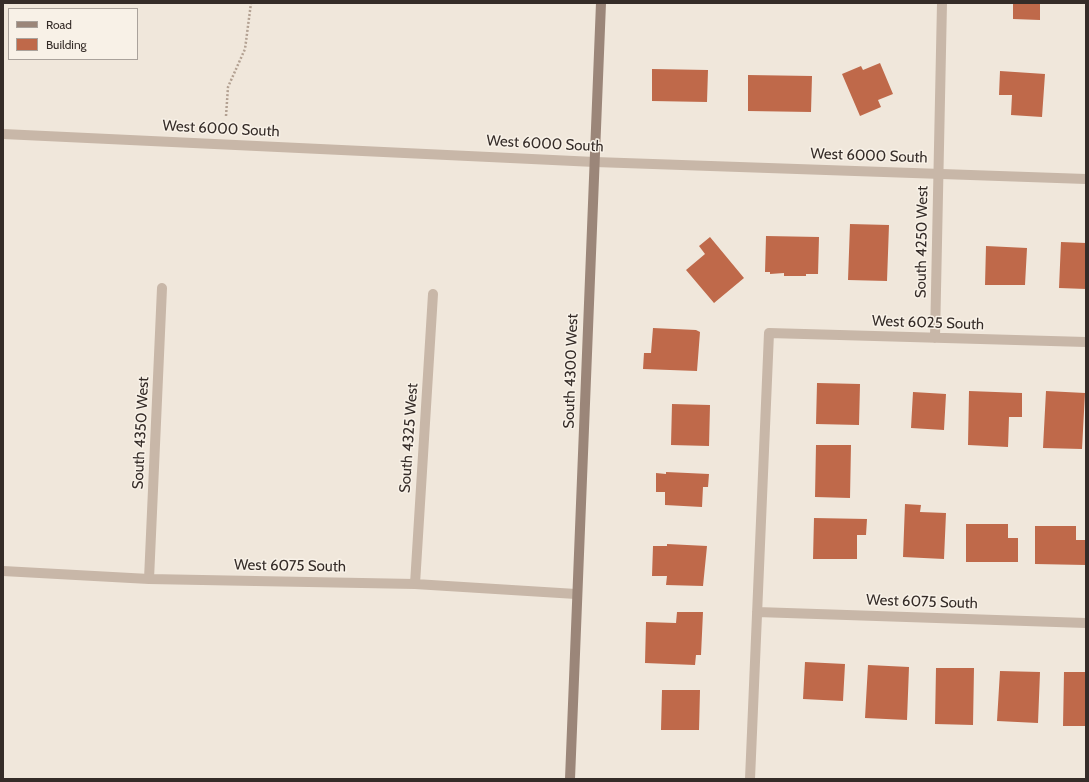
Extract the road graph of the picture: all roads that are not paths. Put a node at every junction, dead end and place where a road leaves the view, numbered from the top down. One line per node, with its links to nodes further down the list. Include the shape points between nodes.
1 (601, 3): 4 (main road, South 4300 West)
2 (942, 3): 5 (street, South 4250 West)
3 (3, 134): 4 (street, West 6000 South)
4 (595, 162): 5 (street, West 6000 South); 14 (main road, South 4300 West)
5 (939, 174): 6 (street, West 6000 South); 9 (street, South 4250 West)
6 (1086, 179)
7 (162, 288): 12 (street, South 4350 West)
8 (433, 294): 13 (street, South 4325 West)
9 (935, 338): 10 (street, West 6025 South); 15 (street, West 6025 South, via 769,333)
10 (1086, 342)
11 (3, 571): 12 (street, West 6075 South)
12 (149, 579): 13 (street, West 6075 South)
13 (414, 584): 14 (street, West 6075 South)
14 (576, 594): 17 (main road, South 4300 West)
15 (757, 612): 16 (street, West 6075 South); 18 (street)
16 (1086, 623)
17 (570, 779)
18 (750, 779)

